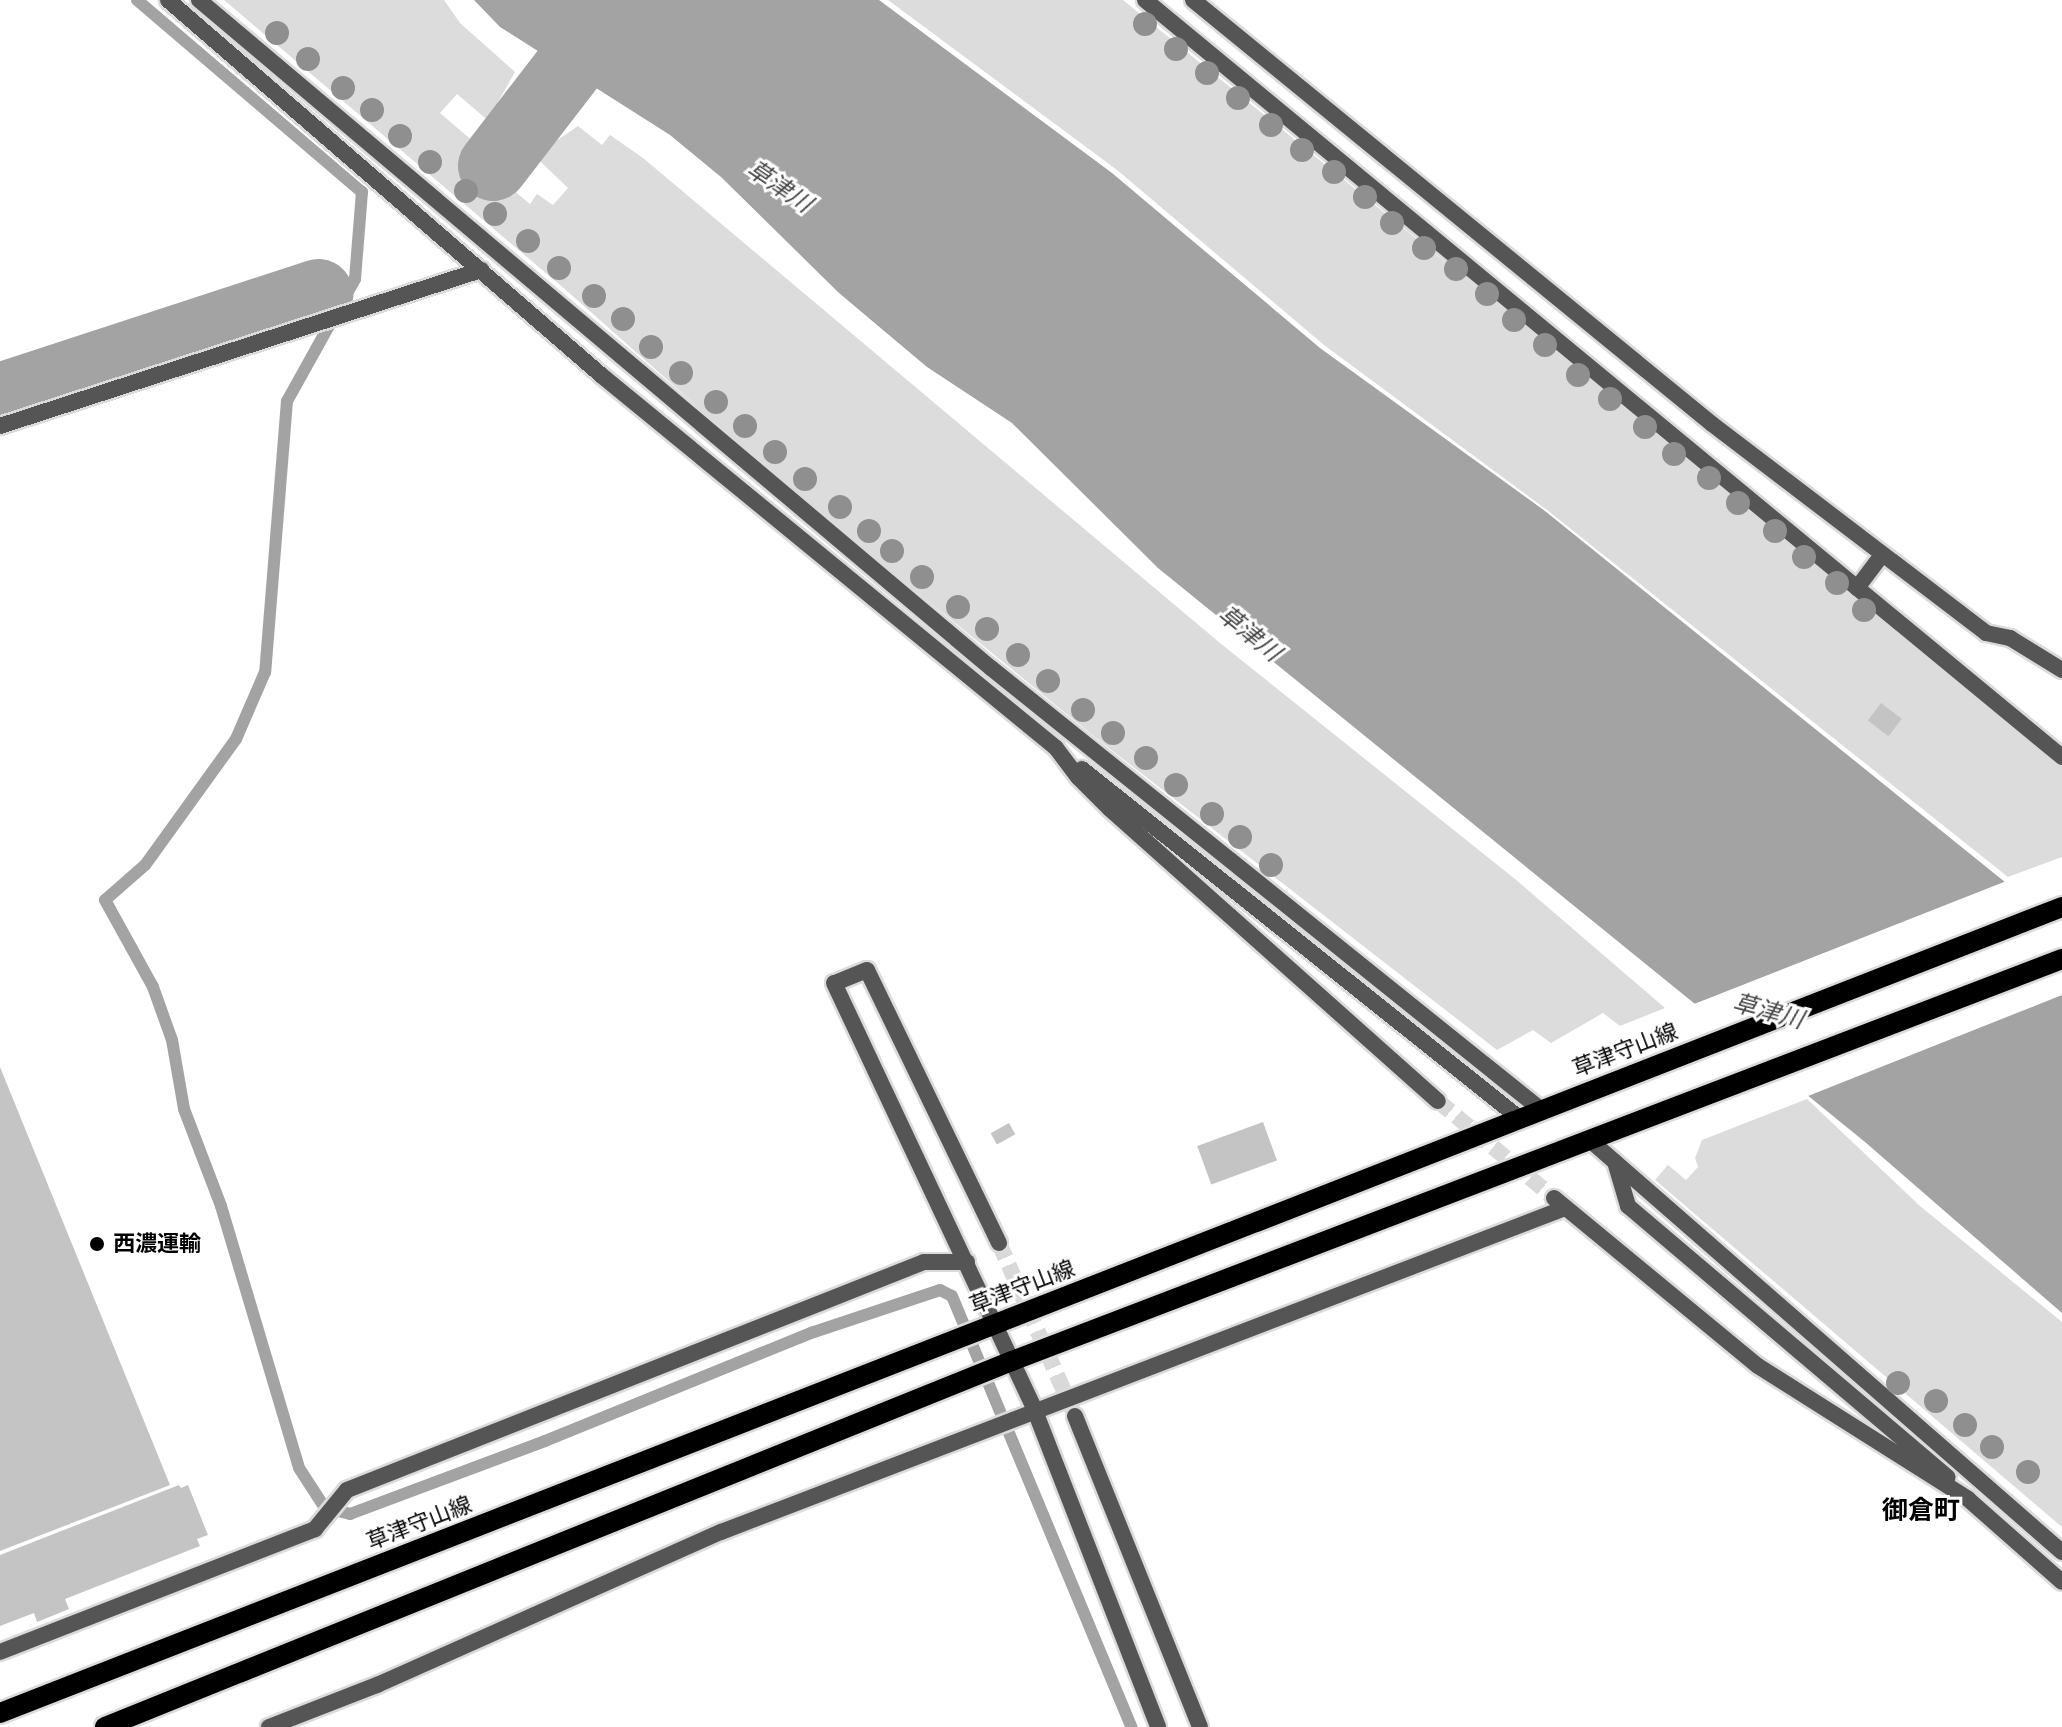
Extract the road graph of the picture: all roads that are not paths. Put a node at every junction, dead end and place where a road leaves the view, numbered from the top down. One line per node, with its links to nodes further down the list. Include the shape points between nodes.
1 (168, 0): 5 (street)
2 (199, 0): 15 (street, via 991,668)
3 (1145, 0): 8 (street)
4 (1193, 0): 7 (street, via 1700,415)
5 (481, 270): 6 (street); 10 (street, via 601,375)
6 (0, 426)
7 (1882, 555): 8 (street); 9 (street, via 1986,633 2010,638)
8 (1857, 588): 11 (street)
9 (2062, 670)
10 (1056, 748): 14 (street, via 1110,809); 16 (street)
11 (2062, 757)
12 (2062, 907): 15 (main road, 草津守山線)
13 (2062, 959): 17 (main road)
14 (1438, 1101)
15 (1540, 1109): 16 (main road, 草津守山線)
16 (1518, 1117): 21 (main road, 草津守山線)
17 (1591, 1141): 18 (street); 22 (main road)
18 (1614, 1159): 25 (street, via 1628,1206 1938,1467); 26 (street)
19 (999, 1243): 20 (street, via 867,970 834,983)
20 (967, 1262): 21 (street); 28 (street, via 924,1262 347,1490 315,1529)
21 (995, 1323): 22 (street); 29 (main road, 草津守山線)
22 (1012, 1361): 23 (street); 30 (main road)
23 (1035, 1411): 25 (street, via 1559,1203 1758,1366); 31 (street, via 721,1532 377,1685); 32 (street)
24 (1075, 1416): 33 (street)
25 (1968, 1499): 27 (street)
26 (2062, 1552)
27 (2062, 1582)
28 (0, 1652)
29 (0, 1713)
30 (105, 1727)
31 (269, 1727)
32 (1158, 1727)
33 (1200, 1727)

